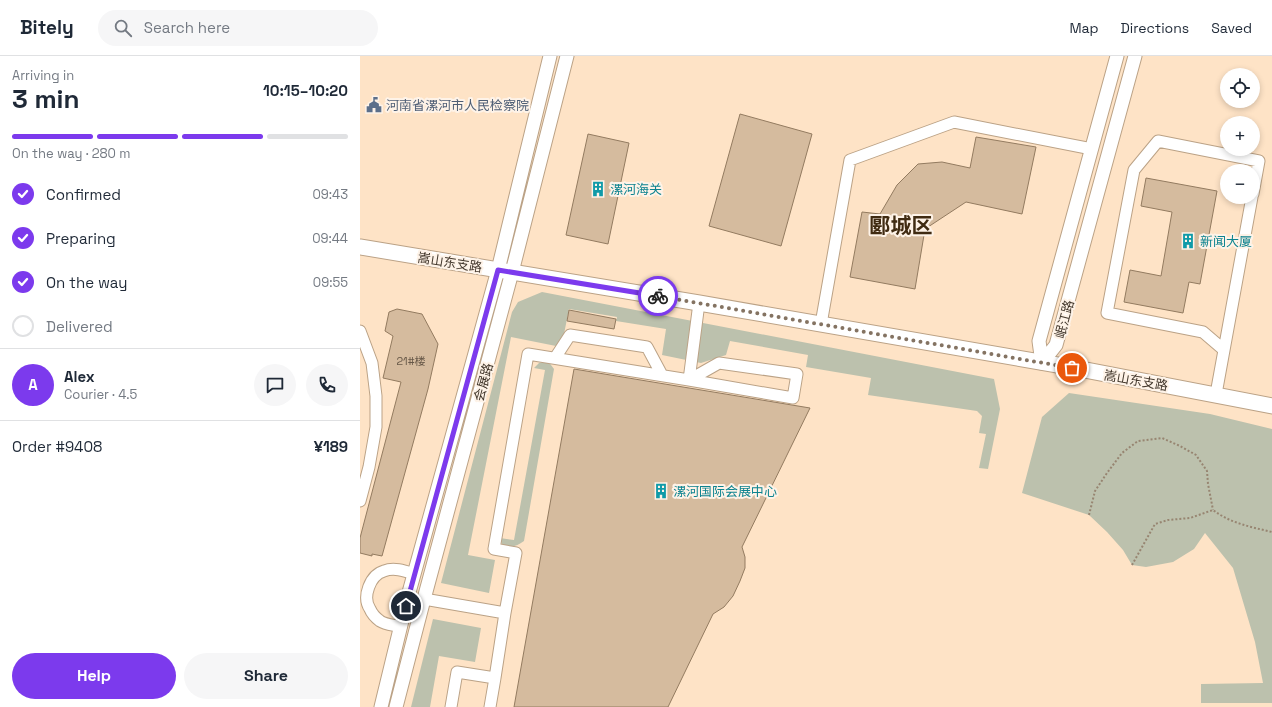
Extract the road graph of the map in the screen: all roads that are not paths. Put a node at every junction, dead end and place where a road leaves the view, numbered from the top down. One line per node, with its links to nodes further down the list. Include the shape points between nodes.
1 (550, 56): 9 (street, 会展路)
2 (567, 56): 9 (street, 会展路)
3 (1117, 56): 5 (street, 岷江路)
4 (1135, 56): 15 (street, 岷江路, via 1056,345)
5 (1092, 149): 11 (street, via 954,122 850,160); 15 (street, 岷江路, via 1039,341)
6 (1258, 164): 13 (street, via 1259,161 1158,141 1134,170 1107,313 1203,332)
7 (1251, 204): 13 (street)
8 (360, 247): 9 (main road, 嵩山东支路)
9 (505, 271): 10 (main road, 嵩山东支路); 21 (street, 会展路); 24 (street, 会展路)
10 (700, 303): 11 (main road, 嵩山东支路); 17 (street)
11 (821, 324): 15 (main road, 嵩山东支路)
12 (360, 331): 20 (street, via 372,363 376,396 376,427)
13 (1224, 350): 18 (street)
14 (555, 358): 16 (street); 16 (street, via 570,335 647,347); 25 (street, via 528,354 494,549 516,553)
15 (1042, 363): 18 (main road, 嵩山东支路)
16 (662, 375): 17 (street)
17 (689, 380): 17 (street, via 719,363 797,374 792,398)
18 (1216, 394): 19 (main road, 嵩山东支路)
19 (1272, 406)
20 (360, 501)
21 (414, 574): 22 (street, via 402,570 385,570 377,574); 23 (street, 会展路)
22 (364, 591): 26 (street, via 369,608 375,616 381,621)
23 (408, 596): 24 (street); 26 (street, 会展路)
24 (424, 599): 25 (street); 29 (street, 会展路)
25 (505, 613): 27 (street)
26 (401, 627): 28 (street, 会展路)
27 (495, 678): 30 (street, via 457,672); 31 (street)
28 (381, 707)
29 (396, 707)
30 (451, 707)
31 (490, 707)

